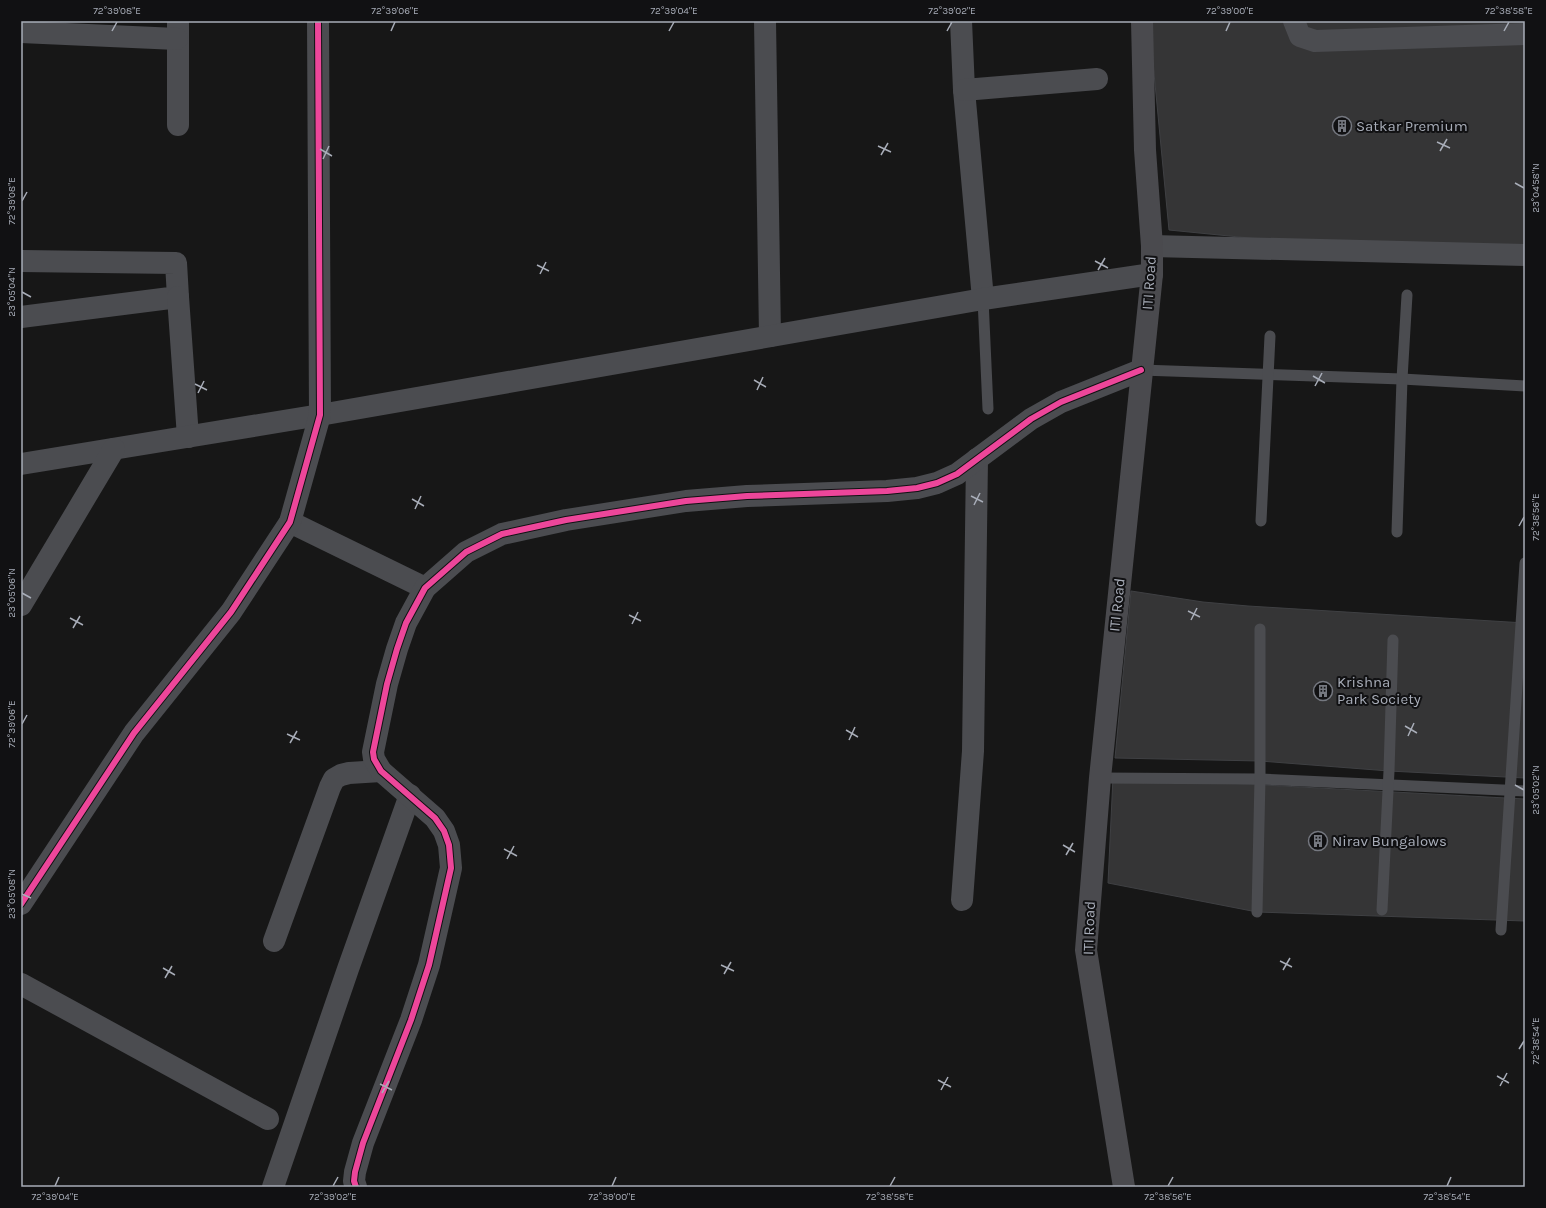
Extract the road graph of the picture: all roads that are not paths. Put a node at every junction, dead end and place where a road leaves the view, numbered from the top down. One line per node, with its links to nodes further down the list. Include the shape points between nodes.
1 (318, 21): 28 (street)
2 (765, 21): 21 (street)
3 (961, 21): 11 (street)
4 (1142, 21): 13 (main road, ITI Road, via 1145,150)
5 (1294, 21): 6 (street, via 1300,36 1315,41)
6 (1421, 29): 9 (street)
7 (177, 30): 8 (street); 12 (street)
8 (21, 32)
9 (1525, 34)
10 (1097, 79): 11 (street)
11 (964, 90): 19 (street)
12 (178, 125)
13 (1152, 246): 14 (street); 16 (main road, ITI Road)
14 (1525, 255)
15 (21, 261): 18 (street, via 176,263)
16 (1152, 274): 19 (street); 23 (main road, ITI Road)
17 (1407, 295): 25 (lane)
18 (178, 297): 20 (street); 29 (street)
19 (983, 299): 21 (street); 27 (lane)
20 (21, 318)
21 (770, 336): 28 (street)
22 (1270, 336): 24 (lane)
23 (1141, 370): 24 (lane); 31 (street, via 1061,402 1031,419); 42 (main road, ITI Road)
24 (1268, 375): 25 (lane); 33 (lane)
25 (1402, 379): 26 (lane); 35 (lane)
26 (1525, 386)
27 (988, 408)
28 (320, 415): 29 (street); 34 (street)
29 (188, 437): 30 (street)
30 (114, 448): 32 (street); 38 (street)
31 (977, 459): 37 (street, via 957,474 917,488 686,501 566,520 502,534 466,552); 48 (street, via 973,751)
32 (21, 464)
33 (1261, 521)
34 (290, 522): 37 (street); 49 (street, via 231,612 134,733)
35 (1397, 532)
36 (1525, 563): 45 (lane)
37 (425, 588): 41 (street, via 406,623 387,684 373,752)
38 (21, 605)
39 (1260, 629): 43 (lane)
40 (1393, 640): 44 (lane)
41 (381, 771): 47 (street); 53 (street, via 349,773 334,779)
42 (1100, 778): 43 (lane); 58 (main road, ITI Road, via 1086,950)
43 (1260, 779): 44 (lane); 51 (lane)
44 (1388, 786): 45 (lane); 50 (lane)
45 (1510, 791): 46 (lane); 52 (lane)
46 (1525, 792)
47 (410, 795): 56 (street); 57 (street, via 435,818 444,832 449,845 450,868 429,965 412,1020 363,1143 355,1172)
48 (962, 900)
49 (21, 904)
50 (1382, 910)
51 (1257, 912)
52 (1501, 930)
53 (274, 940)
54 (21, 984): 55 (street)
55 (268, 1119)
56 (272, 1187)
57 (356, 1187)
58 (1124, 1187)

